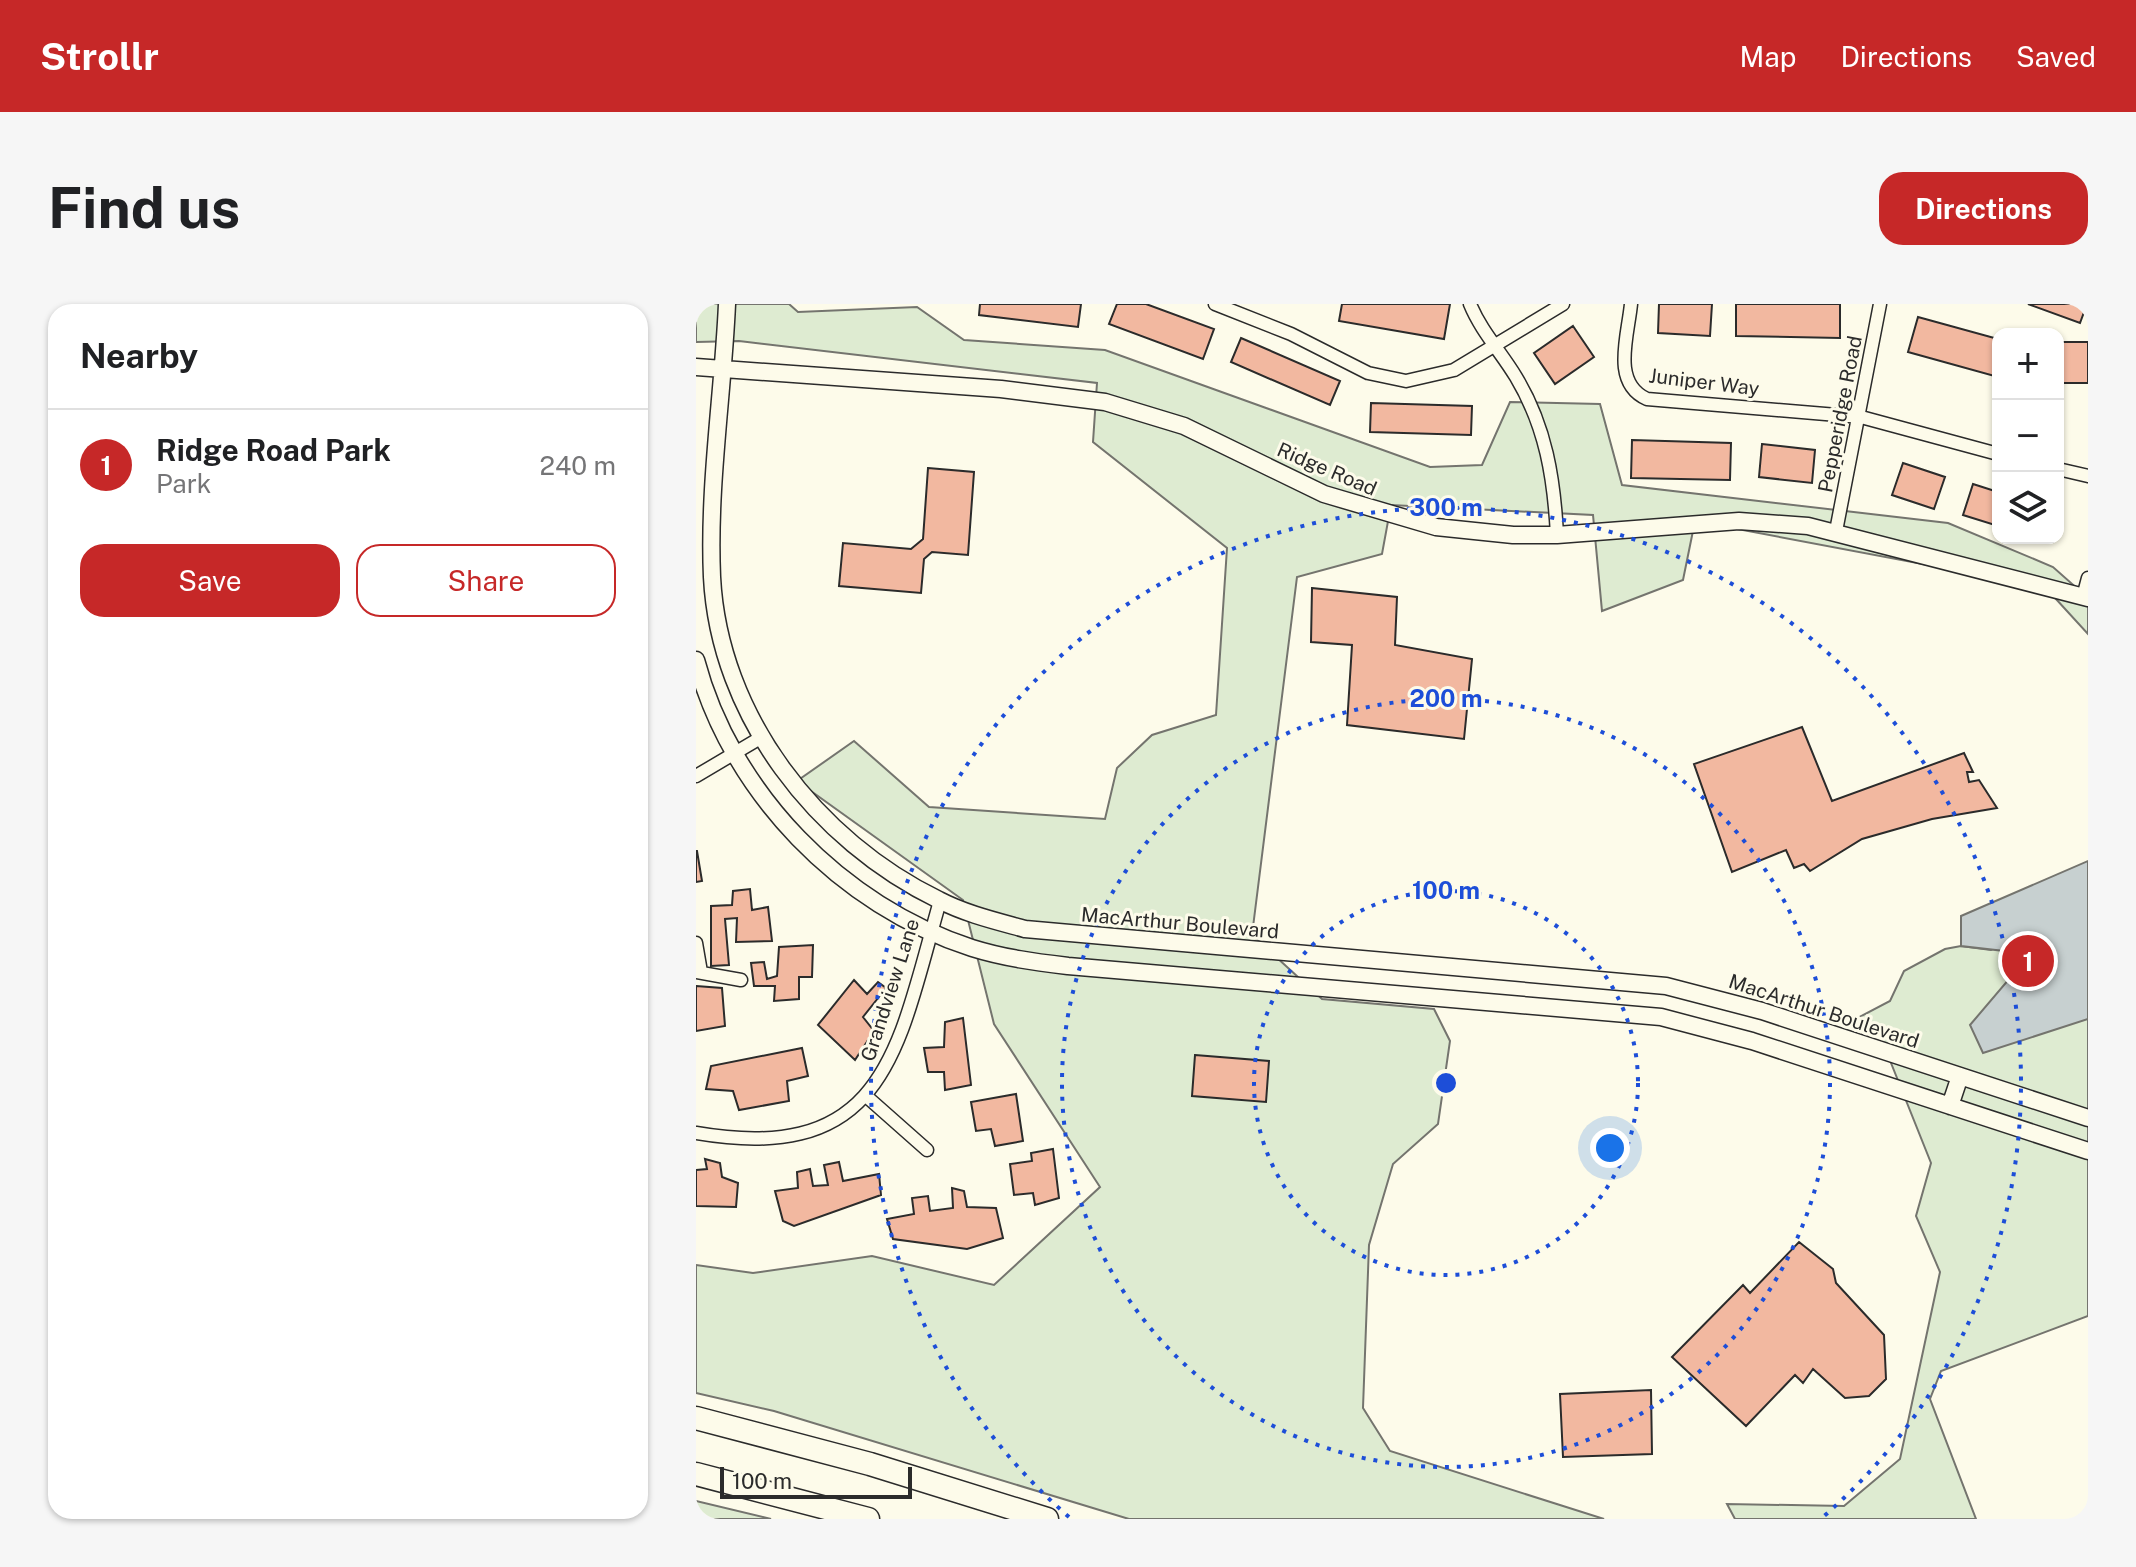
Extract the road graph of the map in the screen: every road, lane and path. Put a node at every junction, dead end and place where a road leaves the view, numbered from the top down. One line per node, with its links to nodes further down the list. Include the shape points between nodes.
1 (727, 304): 9 (main road, MacArthur Boulevard)
2 (1215, 304): 7 (street, via 1385,379 1438,376)
3 (1470, 304): 7 (street)
4 (1563, 304): 7 (street)
5 (1631, 304): 10 (street, Juniper Way, via 1624,368 1638,395)
6 (1880, 304): 10 (street, Pepperidge Road)
7 (1495, 346): 15 (street, via 1541,428 1555,489)
8 (696, 367): 9 (main road, Ridge Road)
9 (723, 369): 15 (main road, Ridge Road, via 1001,389 1105,402 1184,426 1361,507 1474,532); 19 (main road, MacArthur Boulevard, via 712,580 730,665)
10 (1861, 417): 11 (street); 14 (street, Pepperidge Road)
11 (1992, 452)
12 (2064, 470): 13 (street)
13 (2088, 476)
14 (1836, 531): 15 (main road, Ridge Road, via 1739,521); 17 (main road, Ridge Road)
15 (1557, 535)
16 (2088, 578): 17 (street)
17 (2086, 598)
18 (696, 660): 20 (main road)
19 (762, 737): 20 (street); 22 (main road, MacArthur Boulevard, via 804,797 834,828 868,858)
20 (734, 753): 21 (street); 23 (main road, via 812,851 849,883)
21 (696, 776)
22 (940, 901): 23 (street, Grandview Lane); 27 (main road, MacArthur Boulevard, via 1025,929 1071,935 1666,986 1716,997)
23 (931, 932): 28 (street, Grandview Lane, via 900,1035 884,1074); 29 (main road, via 996,954 1056,965 1661,1017)
24 (696, 943): 25 (street)
25 (699, 972): 26 (street)
26 (741, 980)
27 (1960, 1076): 29 (main road); 30 (main road, MacArthur Boulevard)
28 (866, 1096): 31 (street, Grandview Lane, via 832,1121 795,1136 752,1140); 32 (street)
29 (1950, 1106): 33 (main road)
30 (2088, 1118)
31 (696, 1133)
32 (927, 1150)
33 (2088, 1151)
34 (696, 1418): 37 (highway)
35 (696, 1474): 36 (highway)
36 (868, 1519)
37 (1047, 1519)

